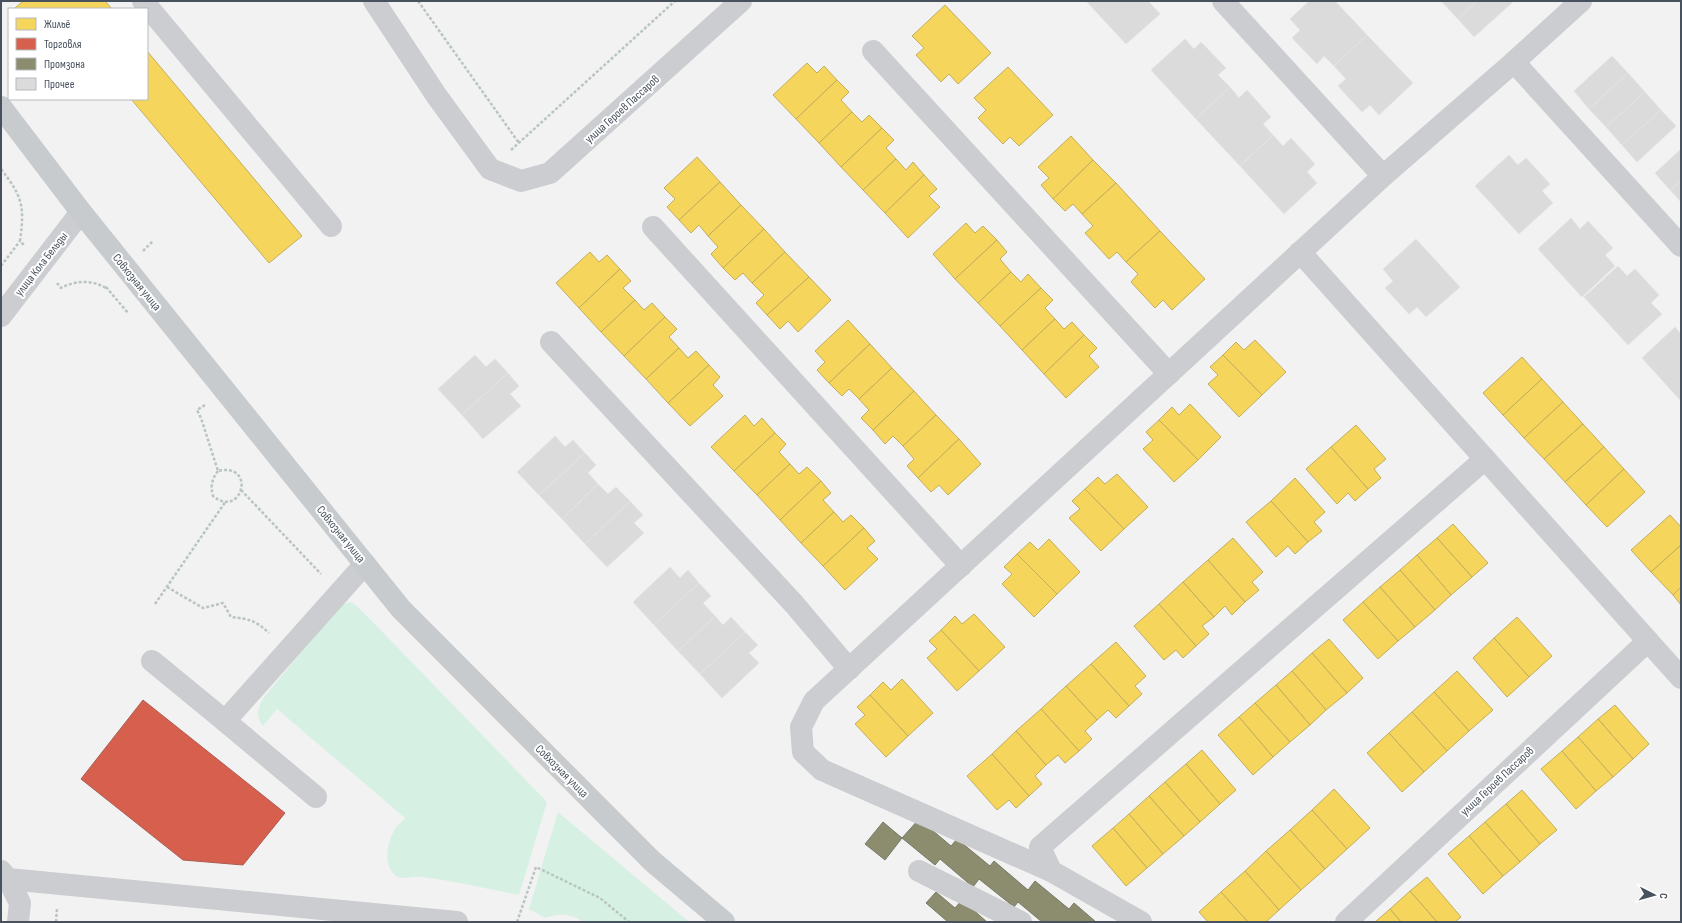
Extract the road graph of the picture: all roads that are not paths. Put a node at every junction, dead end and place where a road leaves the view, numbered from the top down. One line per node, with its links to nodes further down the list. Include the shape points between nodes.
1 (144, 1): 11 (street)
2 (374, 1): 3 (street, улица Героев Пассаров, via 436,95 490,170 521,181 550,174)
3 (741, 1)
4 (1223, 1): 9 (street)
5 (1574, 3): 7 (street)
6 (873, 51): 17 (street)
7 (1514, 62): 9 (street); 13 (street)
8 (1, 107): 10 (main road, Совхозная улица)
9 (1383, 176): 14 (street)
10 (81, 212): 15 (street, улица Кола Бельды); 19 (main road, Совхозная улица)
11 (331, 226)
12 (653, 227): 20 (street)
13 (1681, 246)
14 (1300, 252): 17 (street); 18 (street)
15 (1, 316)
16 (550, 342): 23 (street, via 794,604)
17 (1169, 374): 20 (street)
18 (1485, 459): 21 (street); 28 (street, via 1040,847)
19 (365, 564): 25 (street); 33 (main road, Совхозная улица, via 401,609 652,861)
20 (961, 566): 23 (street)
21 (1648, 641): 24 (street); 35 (street, улица Героев Пассаров)
22 (152, 661): 25 (street)
23 (849, 669): 28 (street, via 814,702 801,727 803,752 822,770)
24 (1681, 678)
25 (225, 721): 26 (street)
26 (316, 797)
27 (920, 871): 30 (street)
28 (1051, 872): 34 (street)
29 (4, 875): 31 (street, via 20,903); 32 (street)
30 (1015, 920)
31 (18, 922)
32 (457, 922)
33 (724, 922)
34 (1141, 922)
35 (1346, 922)

